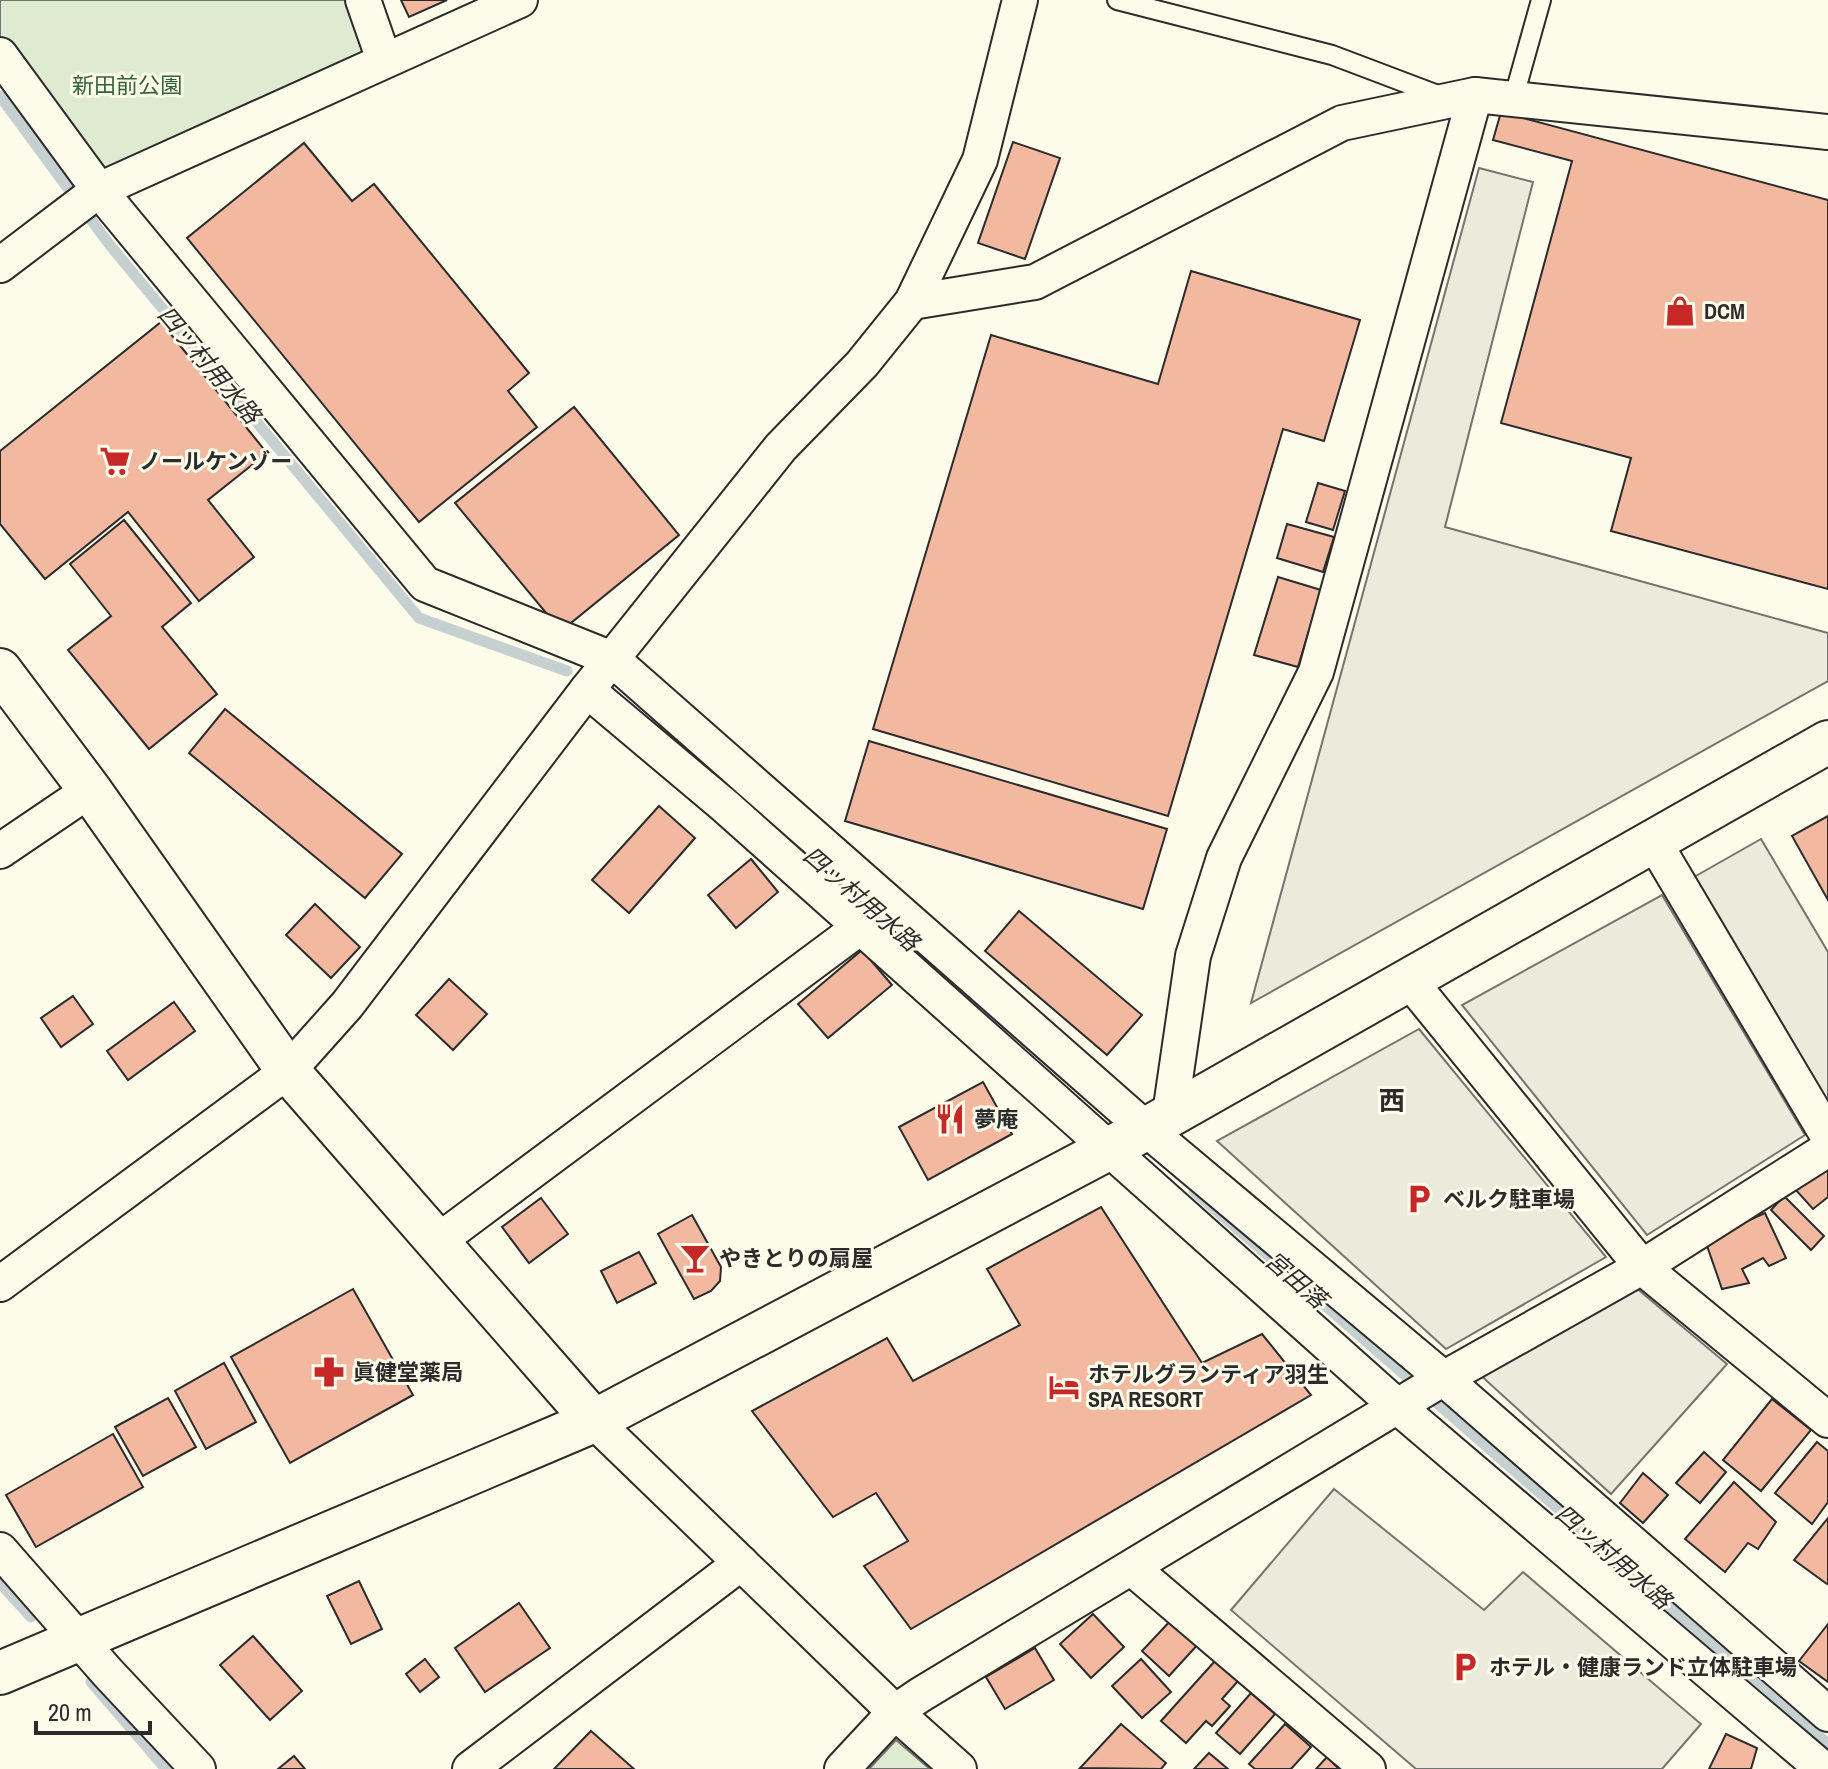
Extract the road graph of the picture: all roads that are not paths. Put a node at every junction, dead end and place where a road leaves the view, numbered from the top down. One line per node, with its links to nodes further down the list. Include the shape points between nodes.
1 (363, 0): 7 (street)
2 (520, 0): 7 (street)
3 (1020, 0): 13 (street, via 980,160)
4 (1117, 0): 8 (lane, via 1332,55)
5 (1541, 0): 9 (lane)
6 (0, 55): 11 (street)
7 (384, 60): 11 (street)
8 (1464, 98): 9 (street); 13 (street, via 1342,123 1035,282); 24 (street, via 1316,672 1224,858 1193,956)
9 (1513, 100): 10 (street)
10 (1828, 132)
11 (99, 190): 12 (street); 14 (street, via 425,584)
12 (0, 265)
13 (912, 302): 14 (street, via 862,364 781,447)
14 (612, 659): 16 (street); 24 (street)
15 (0, 670): 18 (street)
16 (587, 690): 21 (street); 23 (street, via 347,1005)
17 (1828, 742): 19 (street)
18 (90, 790): 20 (street); 23 (street)
19 (1654, 842): 22 (street); 25 (street)
20 (0, 851)
21 (859, 928): 26 (street); 28 (street)
22 (1409, 980): 24 (street); 29 (street)
23 (288, 1071): 28 (street); 30 (street)
24 (1158, 1122): 26 (street); 31 (street)
25 (1828, 1136)
26 (1109, 1149): 31 (street); 33 (street)
27 (1828, 1149): 29 (street)
28 (437, 1242): 33 (street)
29 (1642, 1267): 31 (street); 32 (street)
30 (0, 1284)
31 (1423, 1391): 36 (street); 40 (street); 41 (street)
32 (1828, 1420)
33 (594, 1421): 35 (street); 37 (street)
34 (0, 1550): 37 (street)
35 (741, 1563): 39 (street); 43 (street)
36 (1133, 1569): 39 (street); 46 (street)
37 (79, 1640): 38 (street); 42 (street)
38 (0, 1673)
39 (895, 1712): 44 (street); 45 (street)
40 (1828, 1714)
41 (1824, 1763)
42 (198, 1769)
43 (470, 1769)
44 (842, 1769)
45 (959, 1769)
46 (1368, 1769)

